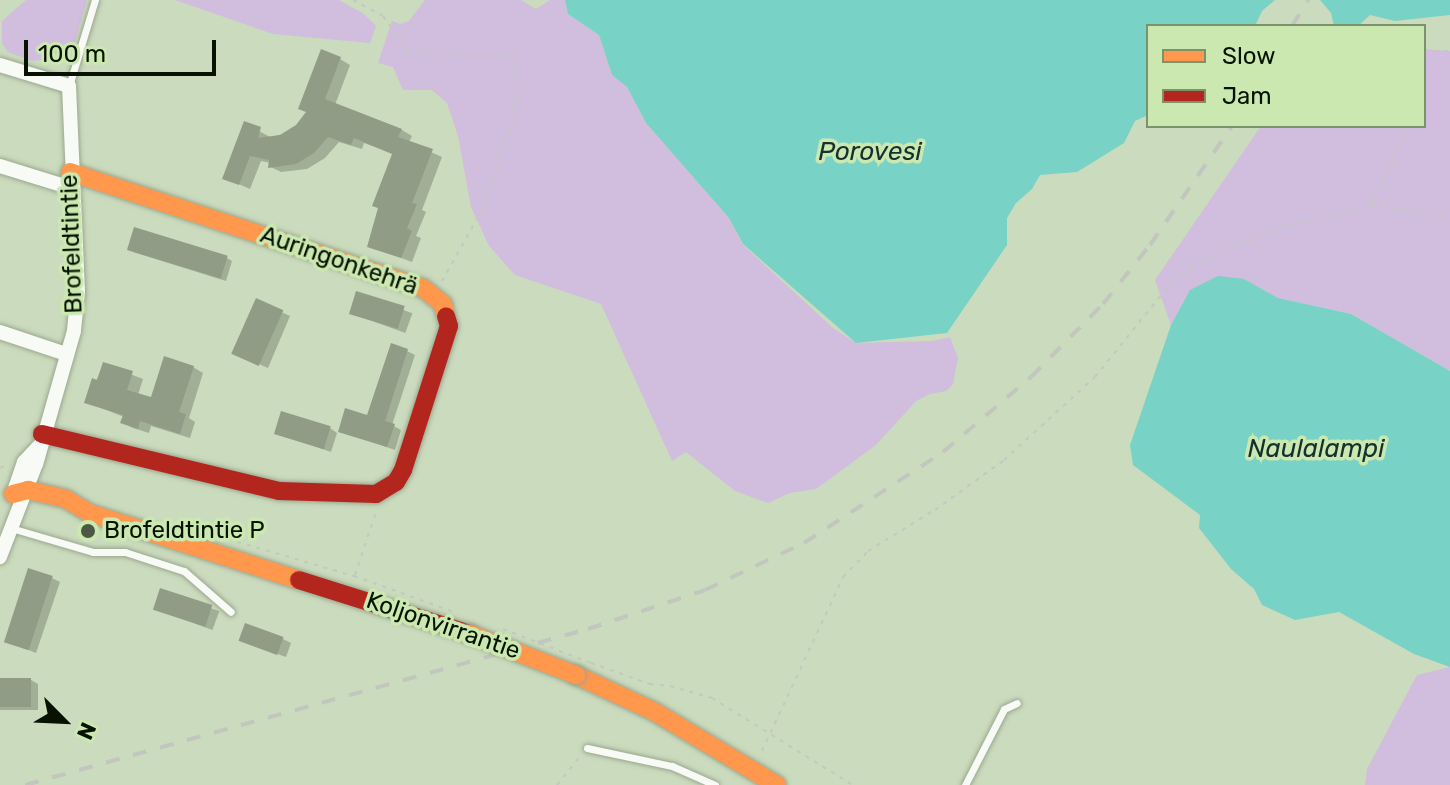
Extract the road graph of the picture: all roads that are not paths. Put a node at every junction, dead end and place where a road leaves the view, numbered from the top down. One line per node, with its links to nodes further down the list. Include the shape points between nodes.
1 (95, 0): 3 (lane)
2 (0, 65): 3 (street)
3 (69, 86): 5 (street, Brofeldtintie)
4 (0, 166): 5 (street)
5 (70, 180): 7 (street, Brofeldtintie, via 78,308); 8 (street, Auringonkehrä, via 435,295 449,326 403,470 383,492 366,496 279,491)
6 (0, 332): 7 (street)
7 (66, 354): 8 (street, Brofeldtintie)
8 (40, 440): 9 (street, Brofeldtintie); 9 (street, Brofeldtintie, via 24,462)
9 (16, 493): 10 (street); 16 (street, Koljonvirrantie, bridge, via 584,669)
10 (11, 528): 11 (street); 12 (lane, via 93,552 125,552 184,571)
11 (0, 557)
12 (231, 612)
13 (1017, 703): 17 (lane, via 1004,709)
14 (587, 748): 15 (lane, via 672,766)
15 (715, 785)
16 (777, 785)
17 (965, 785)

